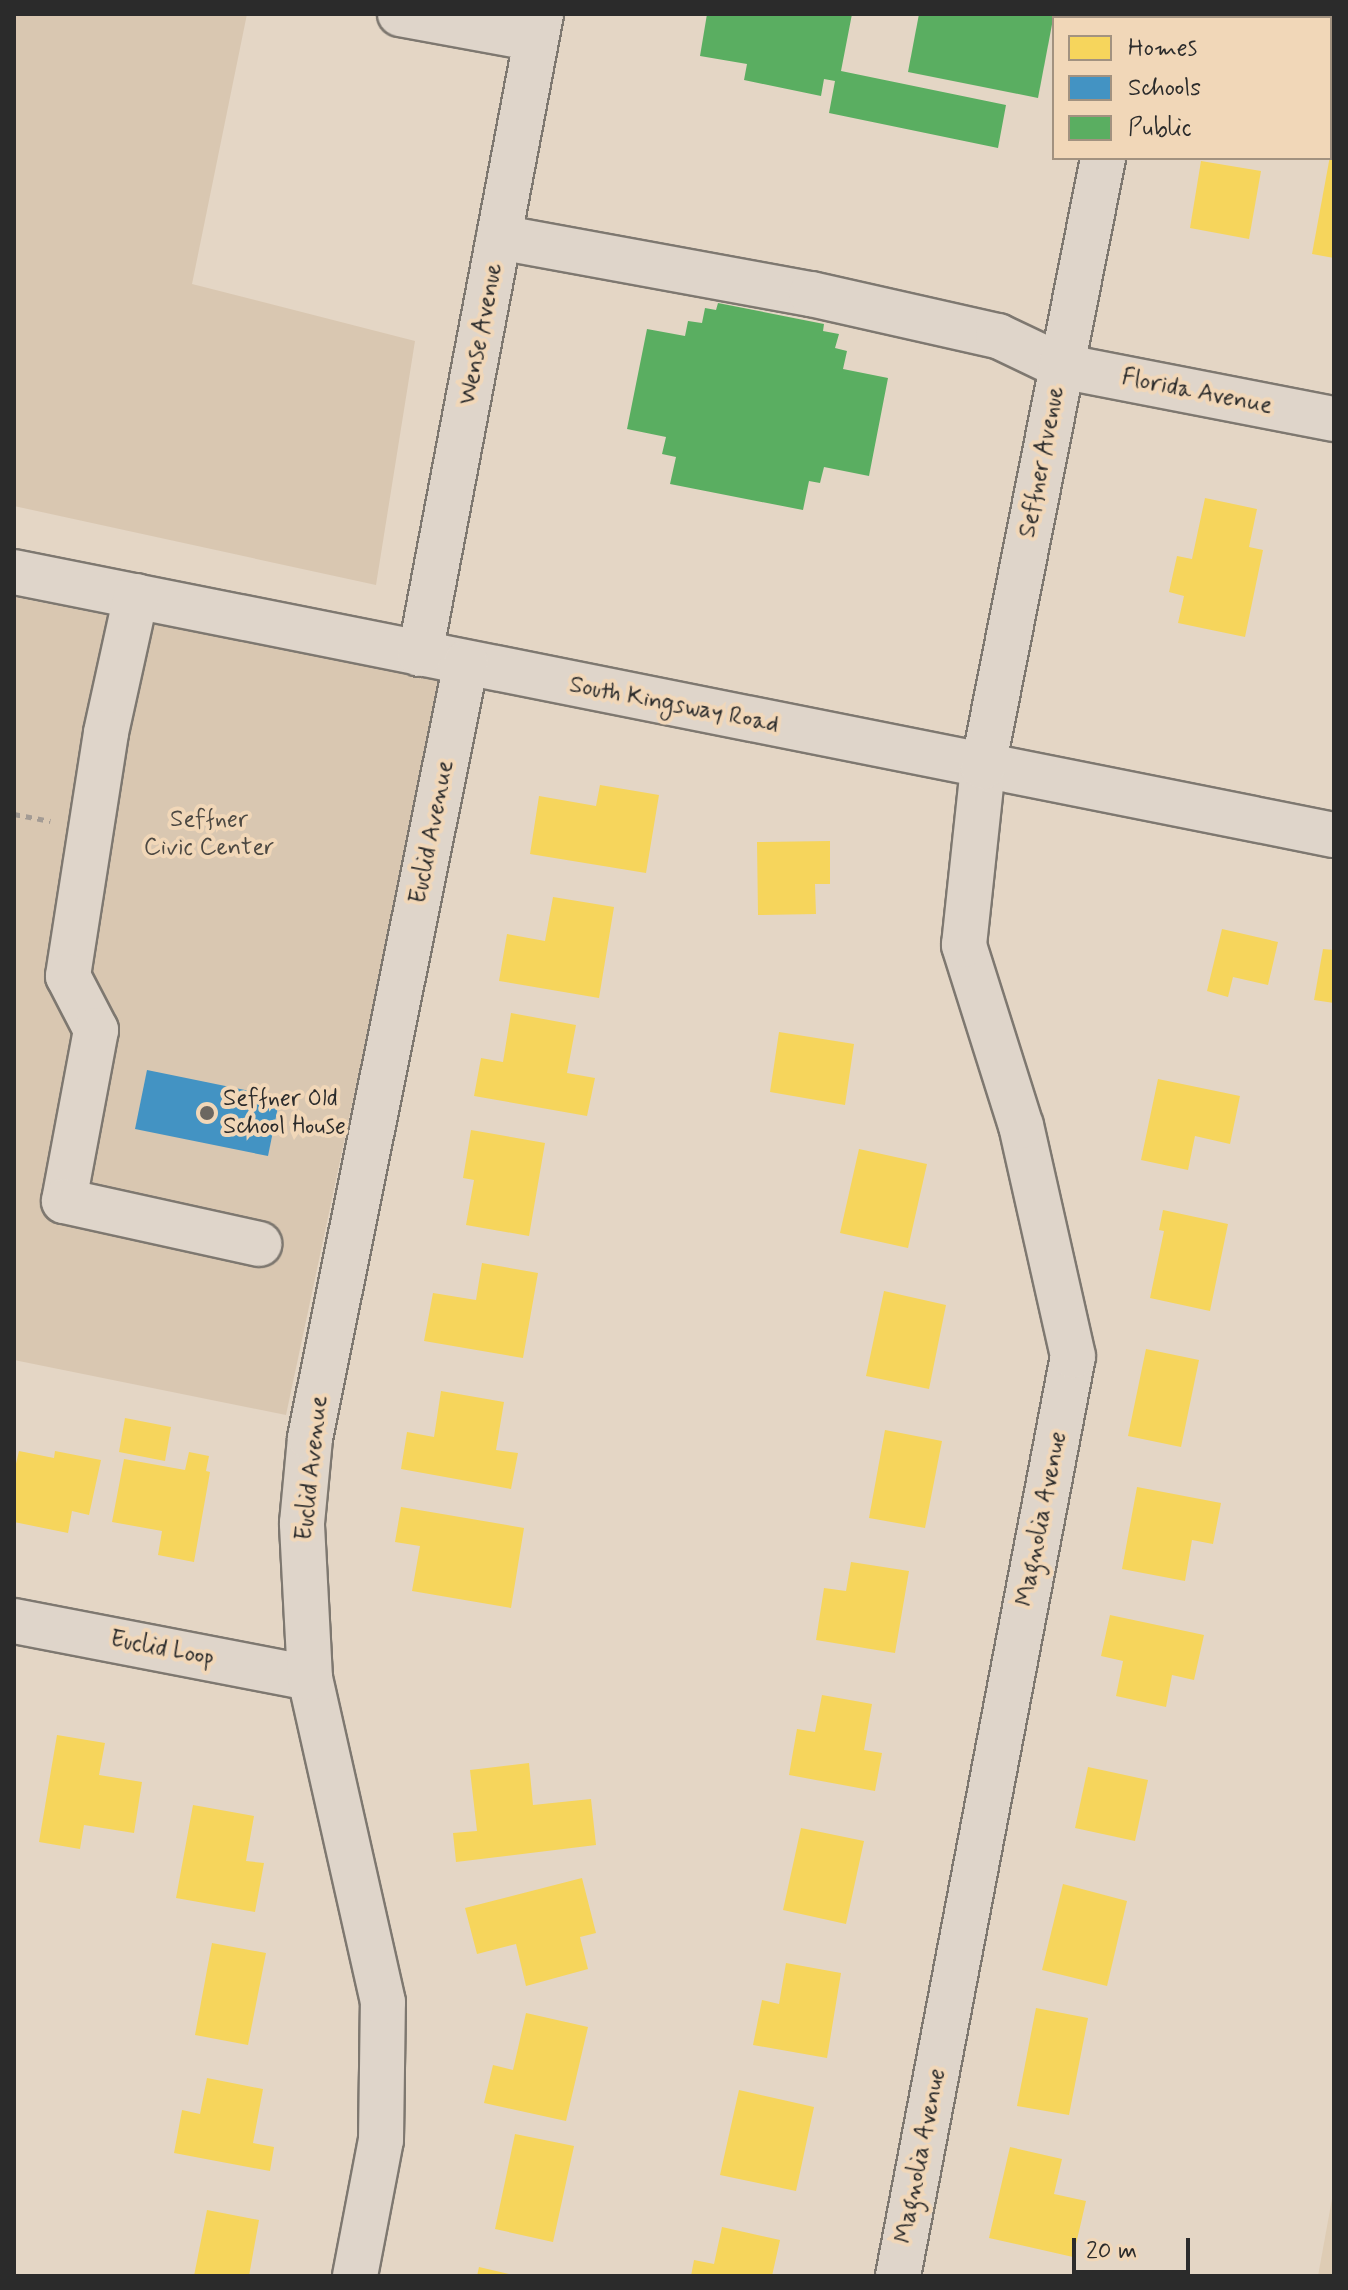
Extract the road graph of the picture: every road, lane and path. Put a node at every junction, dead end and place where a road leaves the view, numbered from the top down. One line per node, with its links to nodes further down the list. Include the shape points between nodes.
1 (400, 14): 2 (street)
2 (539, 27): 4 (street, Wense Avenue)
3 (1103, 160): 5 (street, Seffner Avenue)
4 (499, 237): 5 (street, Florida Avenue, via 789,289 998,336); 9 (street, Wense Avenue)
5 (1061, 366): 6 (street, Florida Avenue); 11 (street, Seffner Avenue)
6 (1334, 419)
7 (14, 572): 8 (street, South Kingsway Road)
8 (136, 596): 9 (street, South Kingsway Road); 13 (street, via 106,733 68,976 96,1030 64,1201)
9 (420, 654): 10 (street, South Kingsway Road)
10 (466, 663): 11 (street, South Kingsway Road); 15 (street, Euclid Avenue, via 310,1438 302,1523)
11 (983, 767): 12 (street, South Kingsway Road); 17 (street, Magnolia Avenue, via 964,945 1021,1126 1073,1356)
12 (1334, 835)
13 (259, 1244)
14 (14, 1621): 15 (street, Euclid Loop)
15 (310, 1678): 16 (street, Euclid Avenue, via 383,2002 381,2140)
16 (355, 2276)
17 (898, 2276)

